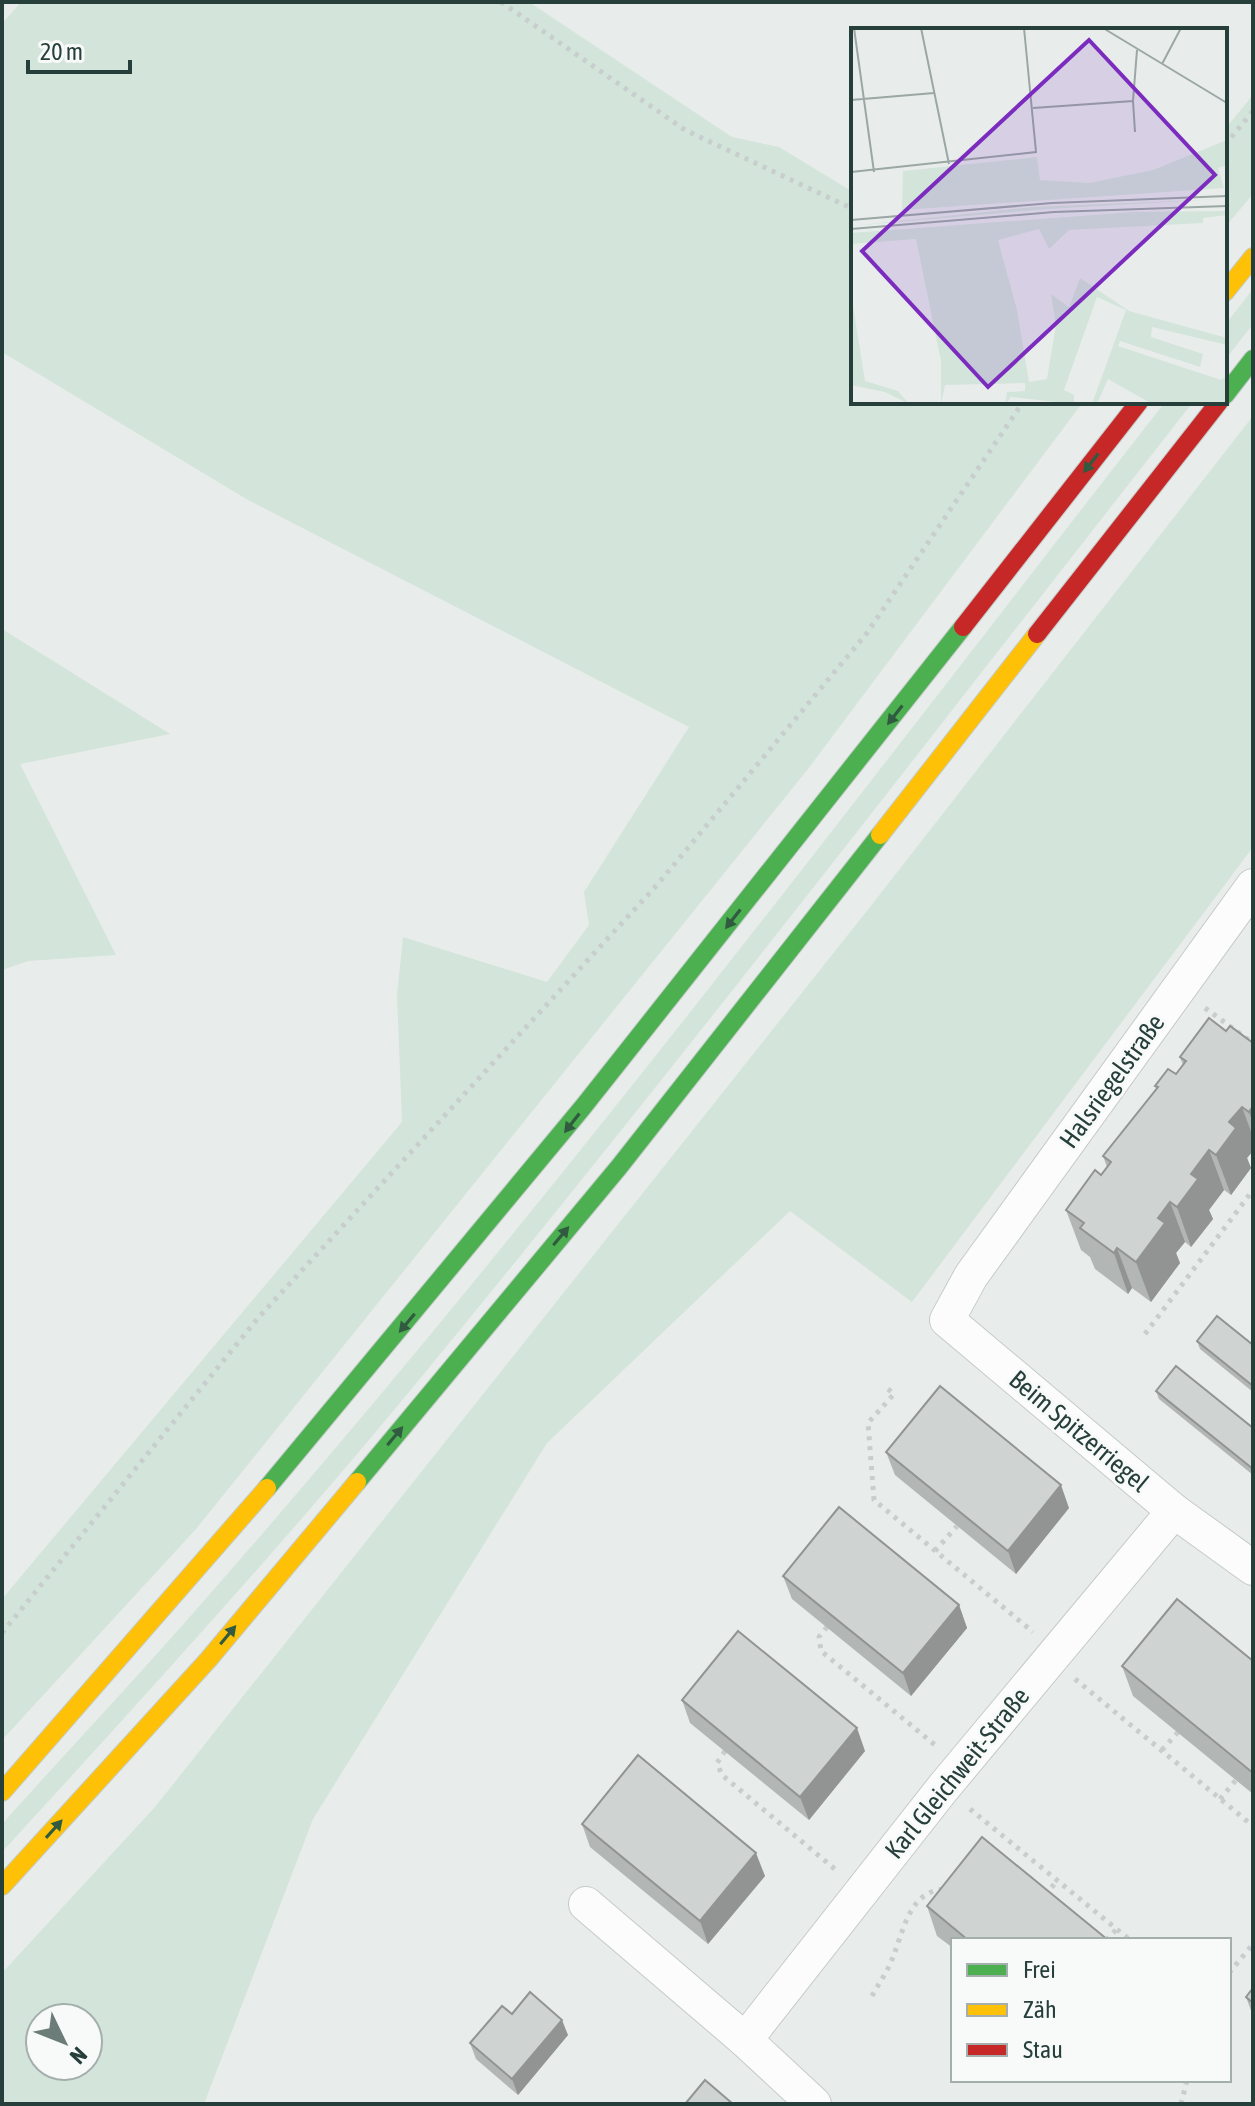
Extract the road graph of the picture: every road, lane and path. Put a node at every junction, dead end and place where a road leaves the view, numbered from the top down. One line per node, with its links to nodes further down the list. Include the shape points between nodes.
1 (501, 2): 4 (path, via 685,130)
2 (1253, 111): 3 (path)
3 (1227, 143)
4 (851, 208)
5 (1253, 257): 6 (main road)
6 (1227, 290)
7 (1253, 359): 8 (main road)
8 (1227, 392)
9 (1022, 404): 24 (path, via 857,645 657,885 258,1318)
10 (1137, 404): 31 (main road, one-way to 31, via 555,1145 256,1505)
11 (1217, 404): 35 (main road, one-way to 11, via 208,1660 619,1167)
12 (1253, 886): 13 (street, Halsriegelstraße)
13 (1179, 989): 14 (path); 16 (street, Halsriegelstraße)
14 (1253, 1043)
15 (1253, 1190): 17 (path)
16 (971, 1276): 19 (street, Beim Spitzerriegel, via 947,1320)
17 (1145, 1334)
18 (888, 1389): 21 (path, via 894,1394 868,1423 874,1500)
19 (1174, 1511): 22 (street, Beim Spitzerriegel); 25 (street, Karl Gleichweit-Straße)
20 (957, 1526): 21 (path)
21 (935, 1551): 25 (path)
22 (1253, 1568)
23 (827, 1627): 29 (path, via 817,1644 821,1651)
24 (2, 1633)
25 (1054, 1656): 27 (path); 29 (street, Karl Gleichweit-Straße)
26 (1178, 1732): 27 (path)
27 (1162, 1750): 32 (path)
28 (725, 1751): 37 (path, via 717,1763 722,1775)
29 (952, 1777): 34 (path); 37 (street, Karl Gleichweit-Straße)
30 (1236, 1780): 32 (path)
31 (2, 1792)
32 (1220, 1799): 33 (path)
33 (1253, 1826)
34 (1057, 1881): 38 (path); 40 (path)
35 (2, 1886)
36 (953, 1889): 45 (path, via 934,1889 915,1903)
37 (861, 1891): 46 (street, Karl Gleichweit-Straße)
38 (1038, 1903)
39 (586, 1904): 46 (street)
40 (1117, 1929): 41 (path); 42 (path)
41 (1108, 1938)
42 (1128, 1938)
43 (1253, 1944): 44 (path)
44 (1231, 1971)
45 (872, 1996)
46 (745, 2040): 48 (street)
47 (1186, 2082): 49 (path)
48 (814, 2104)
49 (1181, 2104)

